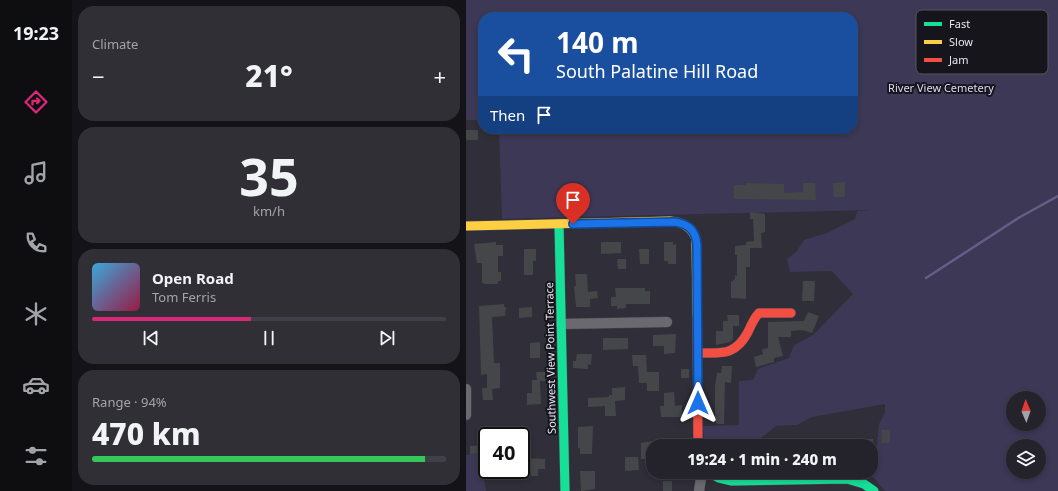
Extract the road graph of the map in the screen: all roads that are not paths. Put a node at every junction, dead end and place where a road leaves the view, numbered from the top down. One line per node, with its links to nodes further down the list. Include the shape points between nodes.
1 (559, 224): 2 (street); 5 (street, Southwest View Point Terrace); 6 (street, via 670,221 690,227 695,234 697,245)
2 (466, 226)
3 (792, 313): 6 (street, via 759,313 738,348 728,352)
4 (667, 322): 5 (street)
5 (561, 324): 14 (street, Southwest View Point Terrace)
6 (698, 353): 9 (street)
7 (466, 389): 8 (street)
8 (466, 415)
9 (698, 439)
10 (701, 479): 15 (street)
11 (726, 479): 12 (street)
12 (847, 479)
13 (847, 479): 16 (street, via 864,484)
14 (565, 491)
15 (699, 491)
16 (874, 491)

